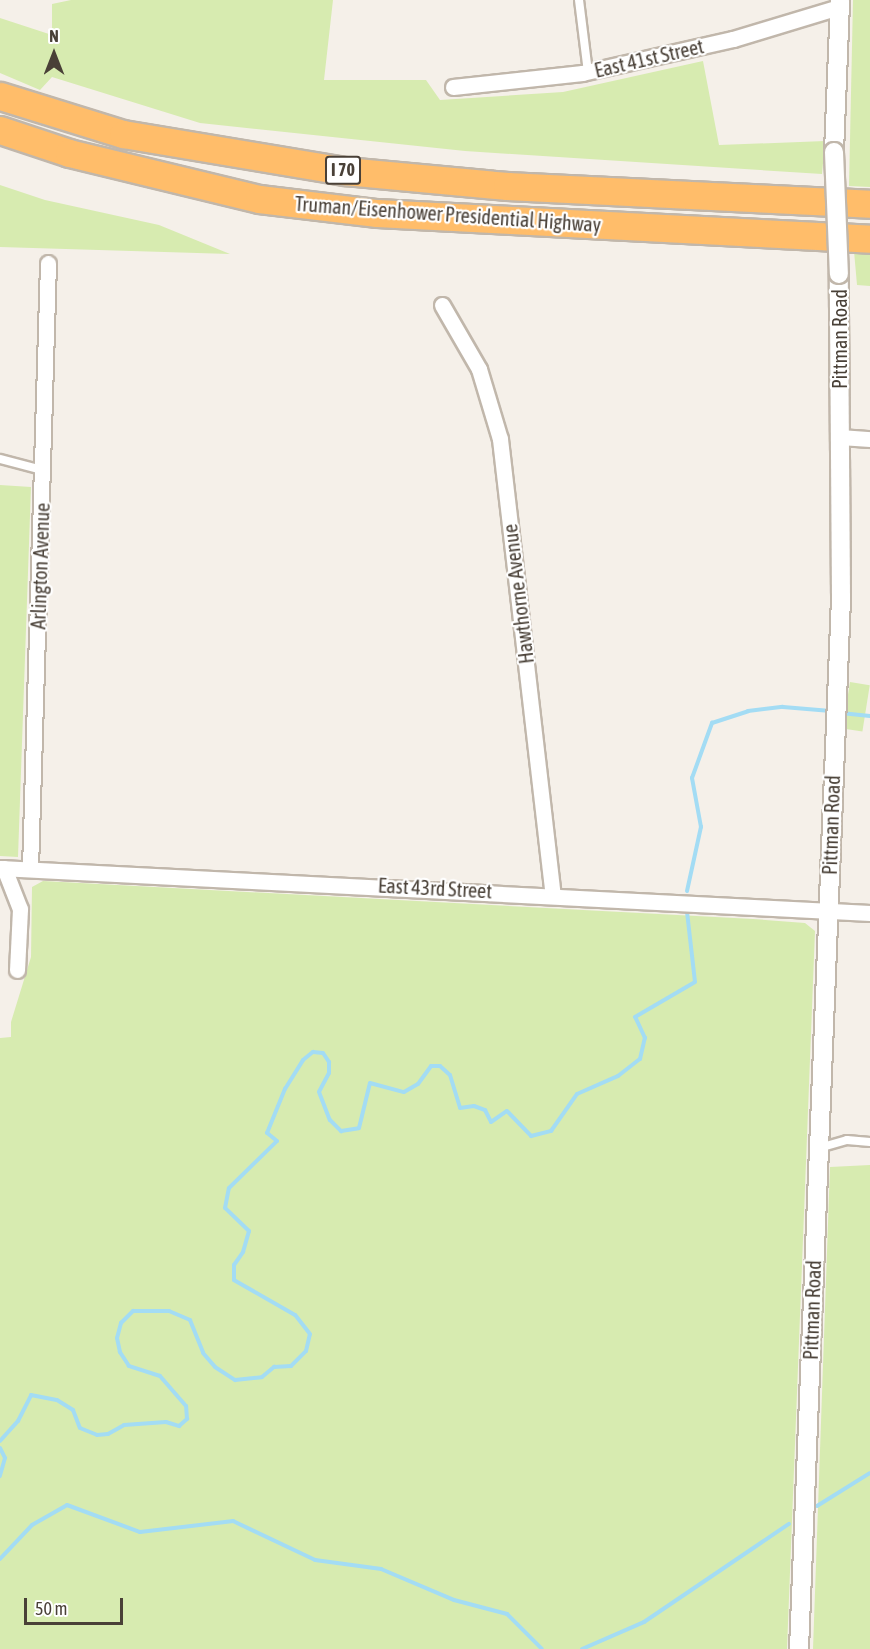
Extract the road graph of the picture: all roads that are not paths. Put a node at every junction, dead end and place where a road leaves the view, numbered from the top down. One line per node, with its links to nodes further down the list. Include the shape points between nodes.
1 (579, 0): 3 (lane)
2 (839, 4): 3 (street, East 41st Street, via 733,39); 11 (street, Pittman Road, bridge, via 834,152)
3 (588, 72): 4 (street, East 41st Street)
4 (453, 87)
5 (0, 96): 7 (highway, Truman/Eisenhower Presidential Highway / I 70, via 123,134 345,171 507,186)
6 (0, 130): 8 (highway, Truman/Eisenhower Presidential Highway / I 70, via 69,153 259,199 376,213)
7 (870, 204)
8 (870, 239)
9 (48, 263): 14 (street, Arlington Avenue)
10 (442, 305): 17 (street, Hawthorne Avenue, via 479,369 500,439)
11 (840, 437): 12 (street); 18 (street, Pittman Road, via 837,685)
12 (870, 439)
13 (0, 459): 14 (lane)
14 (43, 470): 16 (street, Arlington Avenue)
15 (2, 868): 16 (street, East 43rd Street); 20 (street, via 20,909)
16 (30, 869): 17 (street, East 43rd Street)
17 (552, 894): 18 (street, East 43rd Street)
18 (828, 910): 19 (street, East 43rd Street); 22 (street, Pittman Road)
19 (870, 913)
20 (17, 970)
21 (870, 1142): 22 (lane, via 847,1140)
22 (818, 1149): 23 (street, Pittman Road)
23 (799, 1649)

